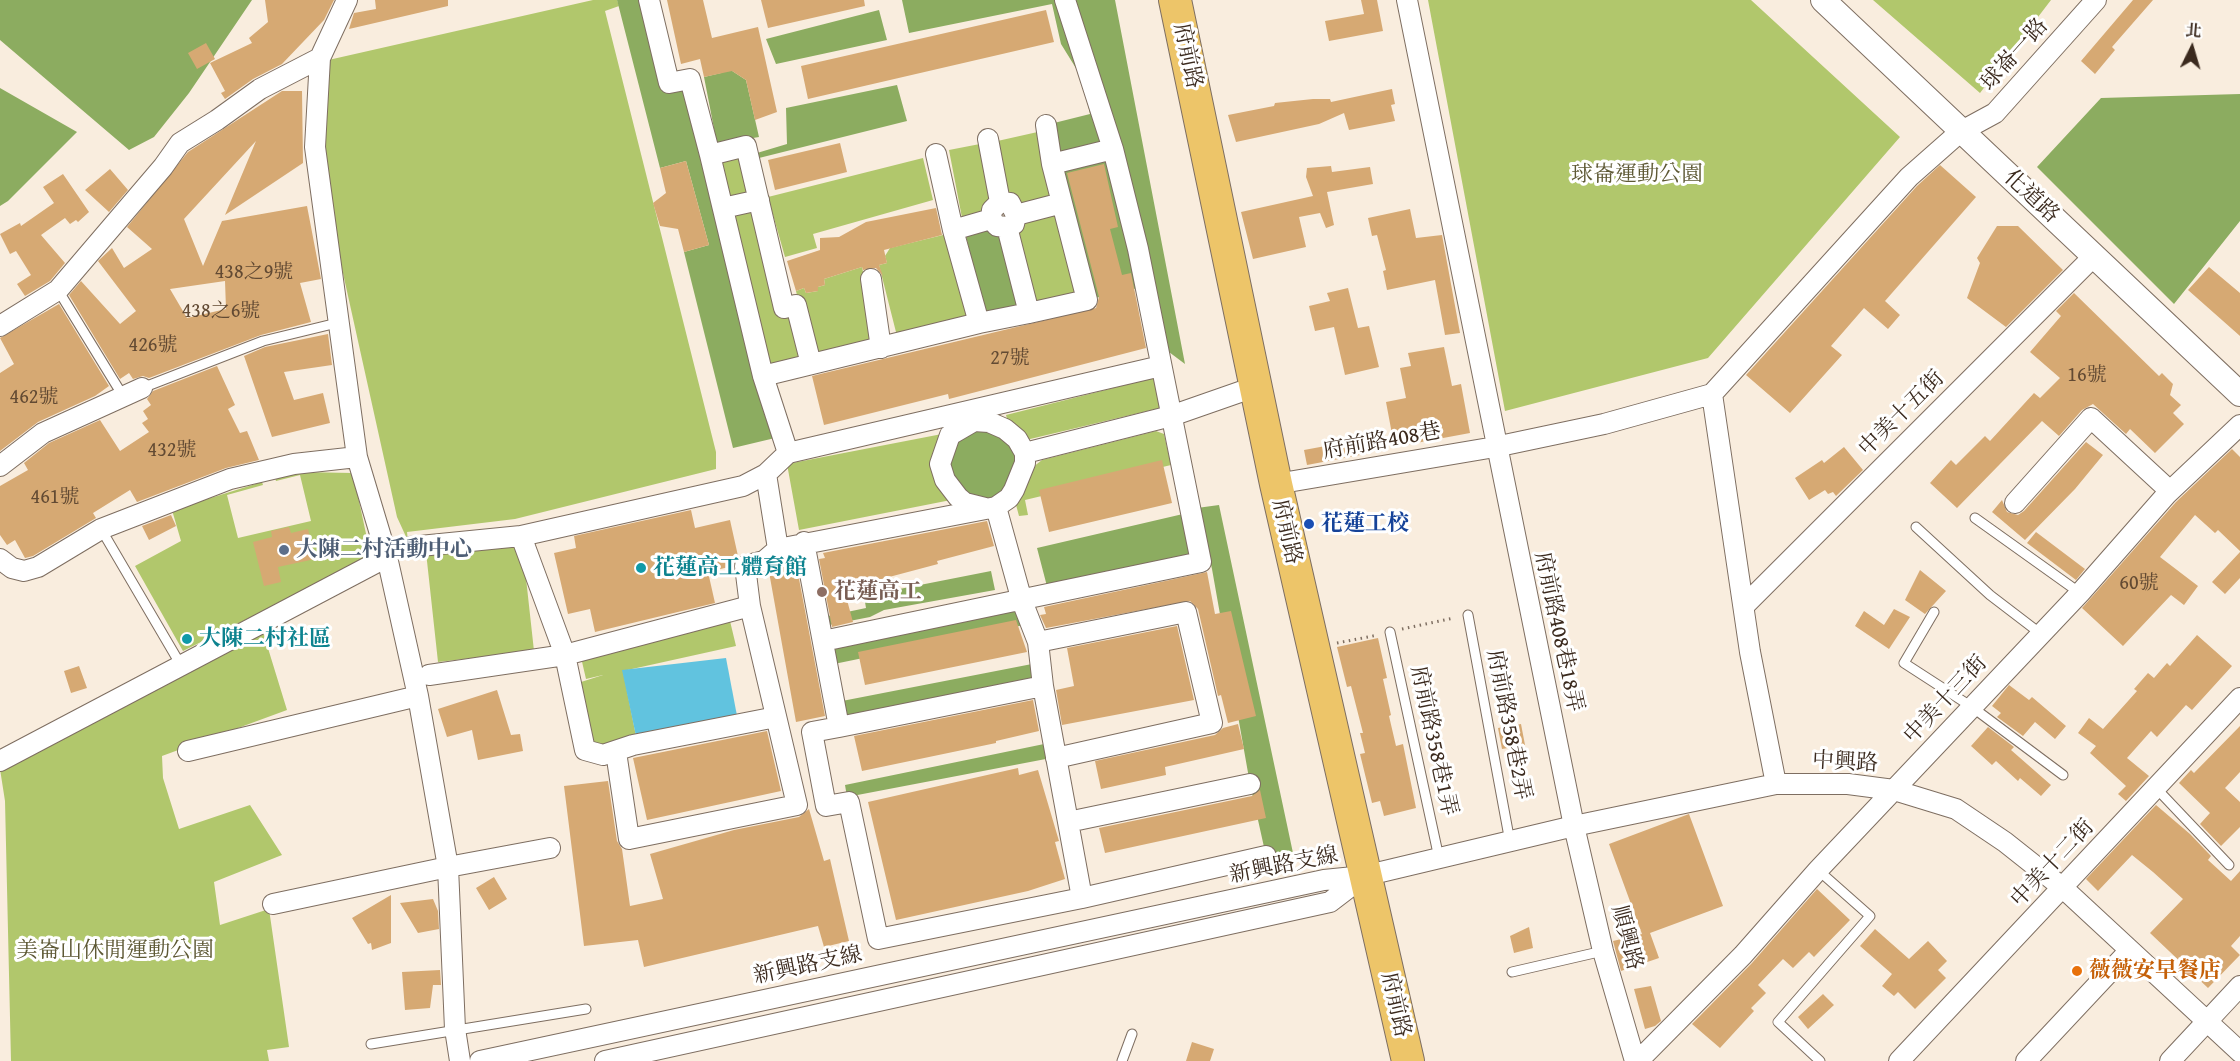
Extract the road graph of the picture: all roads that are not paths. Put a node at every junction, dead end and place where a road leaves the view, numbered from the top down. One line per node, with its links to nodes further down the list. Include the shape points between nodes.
1 (347, 0): 8 (street)
2 (649, 0): 14 (street, via 669,83 690,79)
3 (1065, 0): 12 (street)
4 (1407, 0): 40 (street, 府前路408巷18弄)
5 (1823, 0): 10 (street, 化道路)
6 (2096, 0): 10 (street, 球崙一路, via 1995,113)
7 (1179, 1): 32 (main road, 府前路)
8 (320, 58): 23 (street, via 260,89 180,143); 25 (street, via 315,147)
9 (1046, 125): 15 (street)
10 (1960, 132): 21 (street, 化道路); 35 (street, 球崙一路, via 1909,177)
11 (988, 139): 19 (street)
12 (1113, 148): 15 (street); 30 (street)
13 (936, 154): 20 (street)
14 (710, 155): 16 (street, via 746,146); 18 (street)
15 (1052, 164): 17 (street)
16 (759, 200): 18 (street); 29 (street, via 784,308 796,305)
17 (1062, 203): 19 (street); 24 (street, via 1087,300)
18 (723, 208): 31 (street)
19 (1004, 216): 20 (street); 24 (street)
20 (953, 230): 26 (street)
21 (2094, 256): 34 (street, 化道路); 61 (street, 中美十五街)
22 (871, 279): 28 (street)
23 (58, 290): 27 (street); 36 (lane)
24 (1029, 313): 26 (street)
25 (337, 323): 33 (lane, via 263,341); 43 (street)
26 (979, 323): 28 (street)
27 (0, 326)
28 (881, 348): 29 (street)
29 (811, 364): 31 (street)
30 (1161, 366): 37 (street); 38 (street)
31 (764, 376): 41 (street)
32 (1257, 386): 38 (street); 46 (main road, 府前路)
33 (142, 388): 36 (street)
34 (2240, 393)
35 (1713, 394): 40 (street, 府前路408巷, via 1604,424); 61 (street)
36 (123, 396): 44 (street, via 43,433)
37 (973, 416): 41 (street); 42 (street, via 1005,429); 49 (street, via 950,435 940,464 945,480 965,503)
38 (1171, 416): 42 (street); 60 (street, via 1201,562)
39 (2240, 426): 47 (street, 中美十三街)
40 (1495, 447): 46 (street, 府前路408巷); 88 (street, 府前路408巷18弄)
41 (788, 453): 45 (street)
42 (1025, 453): 49 (street, via 1025,463 1010,498)
43 (357, 457): 52 (street, via 294,464 230,479); 57 (street)
44 (0, 466)
45 (766, 474): 53 (street, via 743,486); 56 (street)
46 (1276, 484): 96 (main road, 府前路)
47 (2170, 491): 48 (street, via 2091,418); 59 (street, 中美十三街)
48 (2015, 503)
49 (992, 508): 54 (street); 60 (street)
50 (1976, 518): 59 (lane)
51 (1916, 527): 66 (lane, via 1990,595)
52 (101, 529): 58 (street, via 38,567 24,571); 70 (lane)
53 (521, 536): 55 (street); 69 (street)
54 (804, 542): 56 (street); 67 (street)
55 (410, 547)
56 (778, 549): 62 (street, via 764,561 745,566)
57 (387, 557): 70 (street); 73 (street)
58 (0, 559)
59 (2080, 593): 66 (street, 中美十三街)
60 (1022, 601): 67 (street); 68 (street)
61 (1745, 605): 84 (street, via 1750,652)
62 (750, 606): 69 (street); 76 (street)
63 (1934, 612): 75 (lane, via 1904,663)
64 (1468, 615): 89 (lane, 府前路358巷2弄)
65 (1390, 632): 92 (lane, 府前路358巷1弄)
66 (2041, 634): 75 (street, 中美十三街)
67 (823, 641): 77 (street)
68 (1038, 642): 72 (street); 80 (street, via 1185,612 1212,723)
69 (565, 655): 71 (street); 79 (street, via 585,750 603,755)
70 (182, 667): 81 (street)
71 (429, 675)
72 (1043, 686): 77 (street); 80 (street)
73 (418, 696): 78 (street); 94 (street)
74 (2240, 698): 85 (street, 中美十二街)
75 (1972, 707): 82 (lane); 86 (street, 中美十三街)
76 (776, 717): 79 (street, via 633,746); 79 (street, via 796,805 629,839)
77 (839, 728): 98 (street, via 812,732 826,806 849,802 878,939)
78 (188, 751)
79 (616, 753)
80 (1056, 758): 87 (street)
81 (0, 761)
82 (2063, 776)
83 (1250, 784): 87 (street)
84 (1776, 784): 86 (street, 中興路, via 1848,784); 88 (street, 中興路)
85 (2156, 788): 93 (lane); 97 (street, 中美十二街)
86 (1894, 790): 95 (street, 中美十三街); 97 (street, 中興路, via 1956,809)
87 (1068, 822): 98 (street)
88 (1574, 826): 89 (street, 中興路); 101 (street, 順興路)
89 (1510, 842): 92 (street, 中興路)
90 (550, 848): 94 (street)
91 (1266, 856): 98 (street)
92 (1439, 858): 96 (street, 中興路)
93 (2229, 865)
94 (448, 867): 99 (street); 106 (street)
95 (1818, 870): 115 (street, 中美十三街, via 1743,955); 116 (lane, via 1870,916 1778,1022)
96 (1364, 876): 111 (street, 新興路支線, via 1312,882); 112 (street, 新興路支線, via 1330,902); 114 (main road, 府前路)
97 (2063, 888): 100 (street, 中興路); 117 (street, 中美十二街)
98 (1082, 898)
99 (273, 904)
100 (2130, 950): 105 (street, 中興路); 118 (street)
101 (1603, 951): 102 (lane); 115 (street, 順興路)
102 (1512, 972)
103 (2240, 986): 105 (street)
104 (586, 1009): 106 (lane)
105 (2208, 1021): 109 (street, 中興路); 119 (street)
106 (455, 1029): 108 (lane); 110 (street)
107 (1132, 1034): 113 (lane)
108 (371, 1044)
109 (2240, 1052)
110 (460, 1061)
111 (480, 1061)
112 (605, 1061)
113 (1122, 1061)
114 (1408, 1061)
115 (1637, 1061)
116 (1820, 1061)
117 (1899, 1061)
118 (2026, 1061)
119 (2170, 1061)

